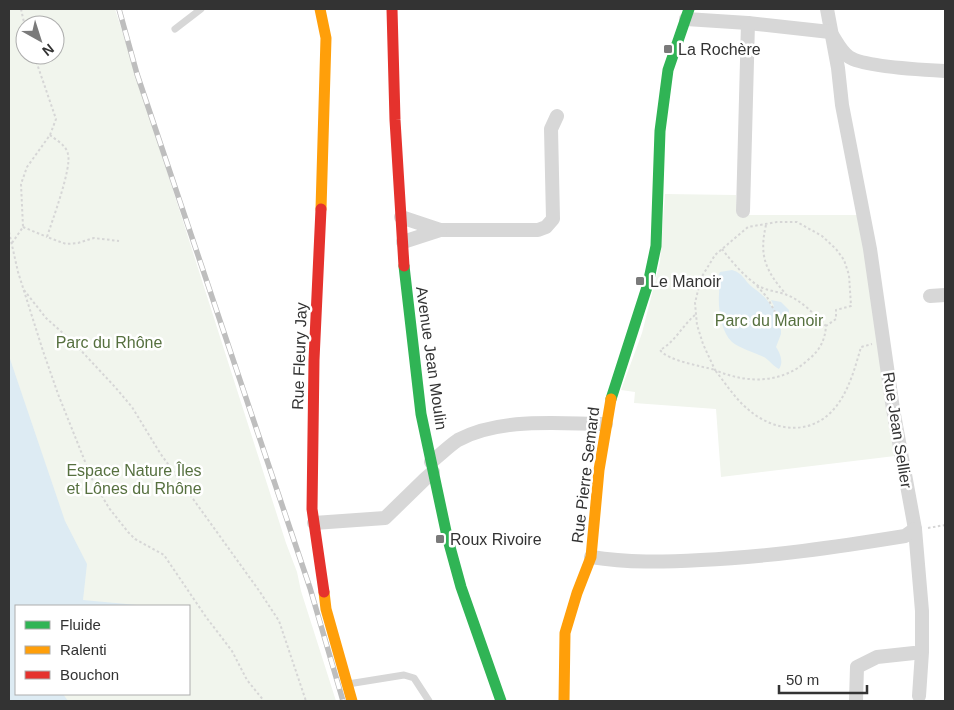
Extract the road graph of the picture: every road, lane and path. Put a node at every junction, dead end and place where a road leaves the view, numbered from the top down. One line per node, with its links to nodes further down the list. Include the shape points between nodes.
1 (201, 9): 7 (lane)
2 (320, 9): 36 (street, Rue Fleury Jay, via 326,38 314,360)
3 (392, 9): 14 (street, Avenue Jean Moulin)
4 (826, 9): 8 (street, Rue Jean Sellier)
5 (688, 14): 6 (street); 34 (street, Rue Pierre Semard, via 668,70 660,131 656,246 648,284 621,364)
6 (748, 23): 8 (street); 13 (street)
7 (175, 29)
8 (830, 32): 10 (street, via 843,52 855,60 908,70); 32 (street, Rue Jean Sellier)
9 (37, 65): 12 (path, via 56,119)
10 (945, 71)
11 (557, 116): 17 (street, via 551,129 552,219 546,227 538,230)
12 (50, 134): 16 (path, via 27,167 21,184); 19 (path, via 68,154 67,171)
13 (743, 211)
14 (402, 217): 17 (street); 21 (street, Avenue Jean Moulin)
15 (766, 225): 23 (path, via 748,227); 26 (path, via 763,239 767,269); 31 (path, via 797,222 822,236 844,260 849,275 851,306 836,310 836,319)
16 (23, 227): 19 (path); 22 (path)
17 (440, 230): 21 (street)
18 (9, 232): 22 (path)
19 (47, 237): 20 (path, via 66,244 94,238)
20 (119, 241)
21 (403, 242): 35 (street, Avenue Jean Moulin, via 420,405)
22 (12, 243): 25 (path)
23 (722, 249): 24 (path); 29 (path, via 701,278)
24 (756, 284): 26 (path); 30 (path)
25 (23, 288): 43 (path, via 58,394 92,479 109,508 135,539 164,555); 44 (path, via 46,318 80,349 132,408 160,453 260,592 279,620)
26 (786, 294): 31 (path)
27 (945, 295): 28 (street)
28 (930, 296)
29 (695, 315): 33 (path); 33 (path, via 669,345 660,350 690,364)
30 (782, 325)
31 (826, 326): 33 (path, via 818,352 788,375 732,377)
32 (884, 341): 33 (path, via 861,347 834,410 818,422 792,429 773,425 748,410); 38 (street, Rue Jean Sellier)
33 (715, 370)
34 (606, 424): 35 (street, via 525,423 487,429 458,440); 39 (street, Rue Pierre Semard)
35 (432, 467): 36 (street, via 425,479 385,518); 47 (street, Avenue Jean Moulin, via 446,536)
36 (314, 523): 41 (street, Rue Fleury Jay, via 326,609)
37 (945, 525): 38 (path)
38 (915, 530): 39 (street, via 905,536 744,558 669,562 614,561); 42 (street, Rue Jean Sellier, via 922,611)
39 (591, 557): 48 (street, Rue Pierre Semard, via 564,633)
40 (914, 653): 49 (street, via 877,657 857,667)
41 (348, 684): 45 (street, Rue Fleury Jay); 46 (lane, via 404,675 414,678)
42 (919, 696)
43 (264, 701)
44 (306, 701)
45 (352, 701)
46 (429, 701)
47 (501, 701)
48 (564, 701)
49 (856, 701)

